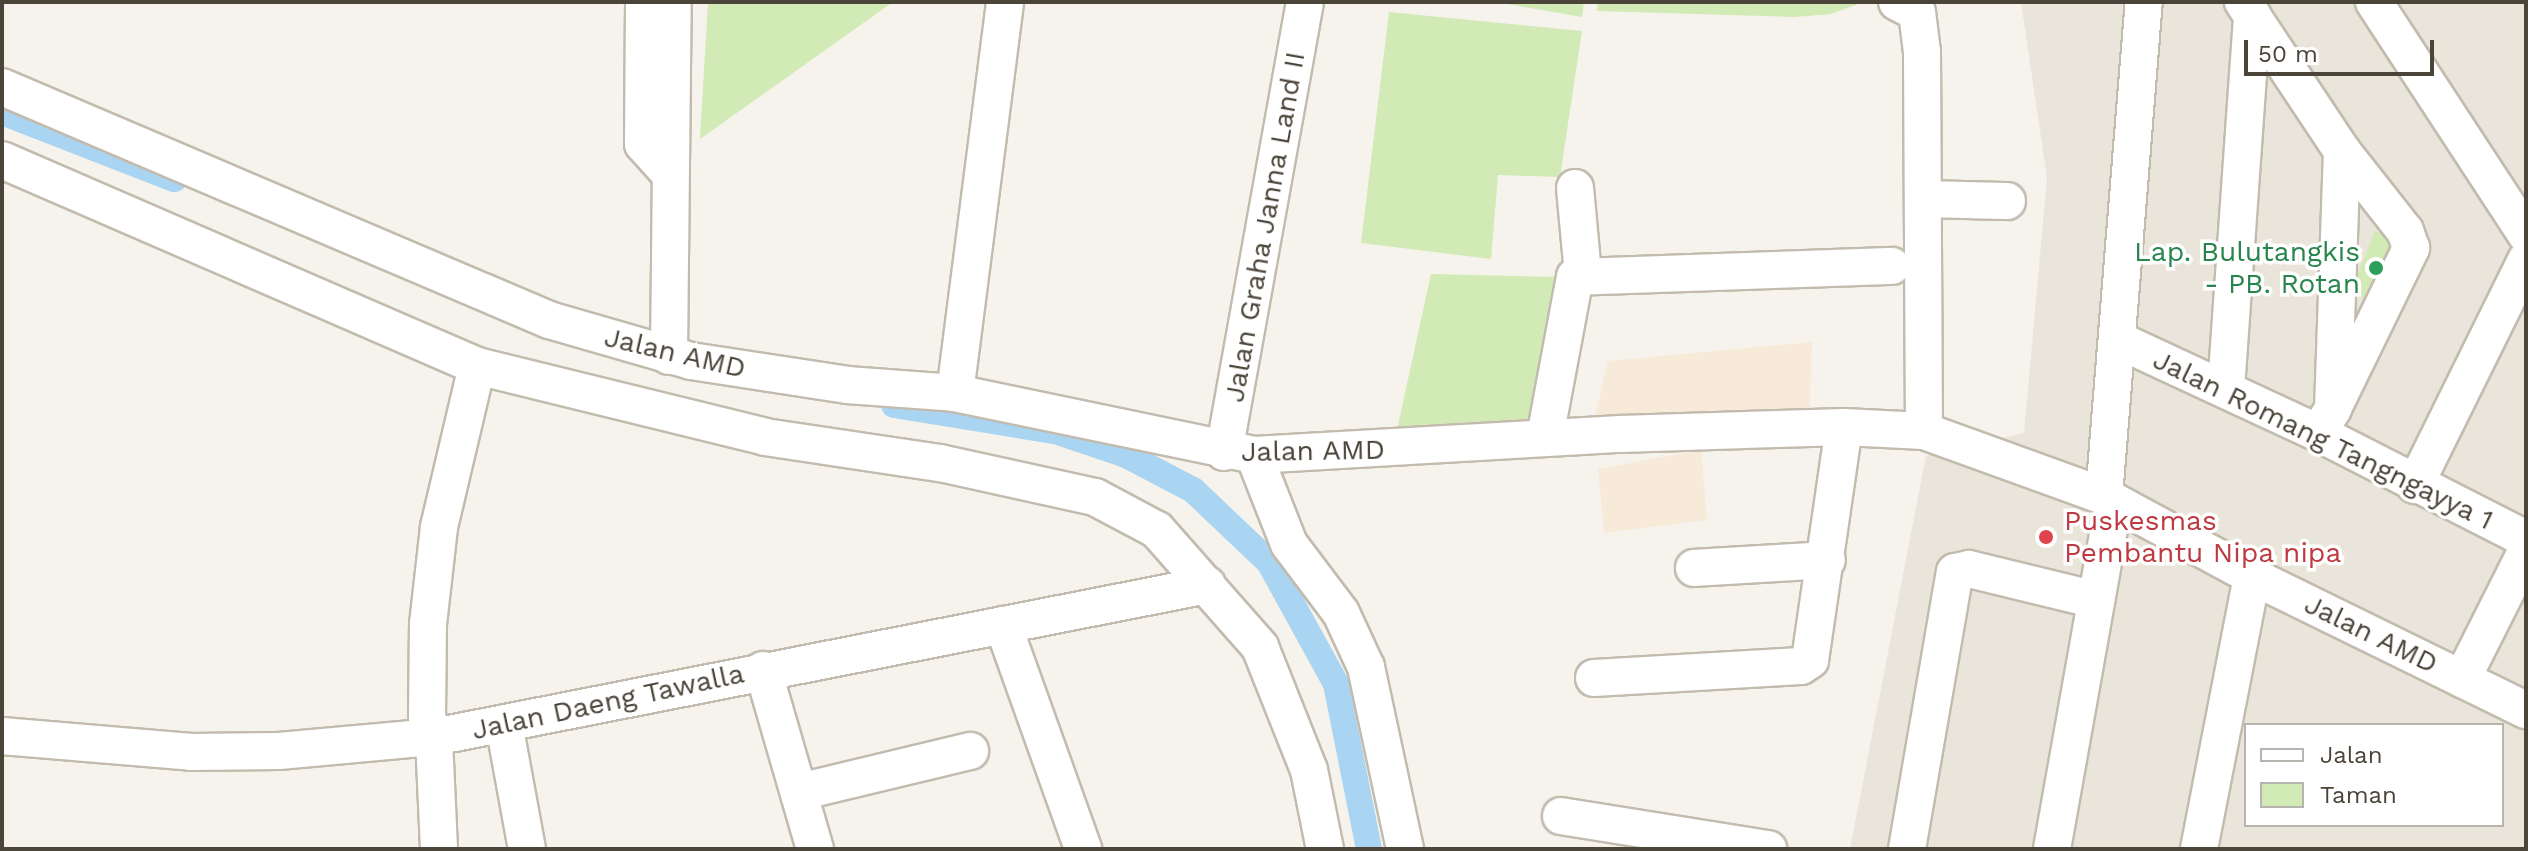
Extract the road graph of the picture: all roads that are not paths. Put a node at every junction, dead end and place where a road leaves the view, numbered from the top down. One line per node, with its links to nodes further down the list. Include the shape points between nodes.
1 (644, 2): 12 (street, via 643,144)
2 (673, 2): 12 (street)
3 (1005, 2): 24 (street)
4 (1305, 2): 29 (street, Jalan Graha Janna Land II)
5 (1897, 2): 14 (street, via 1914,10 1920,21)
6 (2144, 2): 20 (street)
7 (2374, 2): 16 (street)
8 (2247, 9): 10 (street); 23 (street)
9 (2, 87): 21 (street, Jalan AMD, via 549,320)
10 (2342, 151): 25 (street); 25 (street, via 2405,231 2411,248)
11 (2, 160): 22 (street)
12 (668, 172): 21 (street)
13 (1575, 188): 19 (street)
14 (1923, 199): 15 (street); 27 (street)
15 (2007, 201)
16 (2526, 234)
17 (2526, 260): 30 (street)
18 (1892, 266): 19 (street)
19 (1583, 274): 28 (street, via 1575,277 1568,293)
20 (2120, 341): 23 (street, Jalan Romang Tangngayya 1); 31 (street)
21 (669, 356): 24 (street, Jalan AMD, via 847,385)
22 (477, 366): 37 (street, via 765,437 969,468 1095,497 1157,530); 47 (street, via 439,527 428,624 427,717)
23 (2226, 389): 25 (street, Jalan Romang Tangngayya 1)
24 (955, 393): 29 (street, Jalan AMD)
25 (2326, 421): 30 (street, Jalan Romang Tangngayya 1)
26 (1844, 427): 27 (street, Jalan AMD); 28 (street, Jalan AMD); 34 (street)
27 (1924, 431): 31 (street, Jalan AMD)
28 (1545, 437): 29 (street, Jalan AMD, via 1340,454)
29 (1239, 453): 57 (street, via 1289,544 1341,613 1366,667)
30 (2415, 485): 32 (street, Jalan Romang Tangngayya 1)
31 (2109, 499): 36 (street, Jalan AMD); 38 (street)
32 (2526, 539)
33 (2526, 552): 42 (street)
34 (1827, 560): 35 (street); 41 (street, via 1812,657 1801,666)
35 (1694, 568)
36 (2252, 576): 42 (street, Jalan AMD); 45 (street)
37 (1207, 585): 39 (street, Jalan Daeng Tawalla); 56 (street, via 1260,647 1288,707 1309,770)
38 (2096, 600): 51 (street); 59 (street, via 1969,569 1955,572)
39 (1003, 625): 40 (street, Jalan Daeng Tawalla); 55 (street)
40 (763, 670): 44 (street, Jalan Daeng Tawalla); 49 (street)
41 (1594, 678)
42 (2462, 679): 43 (street, Jalan AMD)
43 (2526, 710)
44 (504, 724): 47 (street, Jalan Daeng Tawalla); 53 (street)
45 (2234, 726): 60 (street)
46 (2, 736): 47 (street, Jalan Daeng Tawalla, via 191,752 279,751)
47 (434, 737): 52 (street)
48 (970, 751): 49 (street)
49 (799, 792): 54 (street)
50 (1561, 816): 58 (street)
51 (2061, 847)
52 (439, 849)
53 (527, 849)
54 (815, 849)
55 (1083, 849)
56 (1325, 849)
57 (1405, 849)
58 (1768, 849)
59 (1907, 849)
60 (2199, 849)

